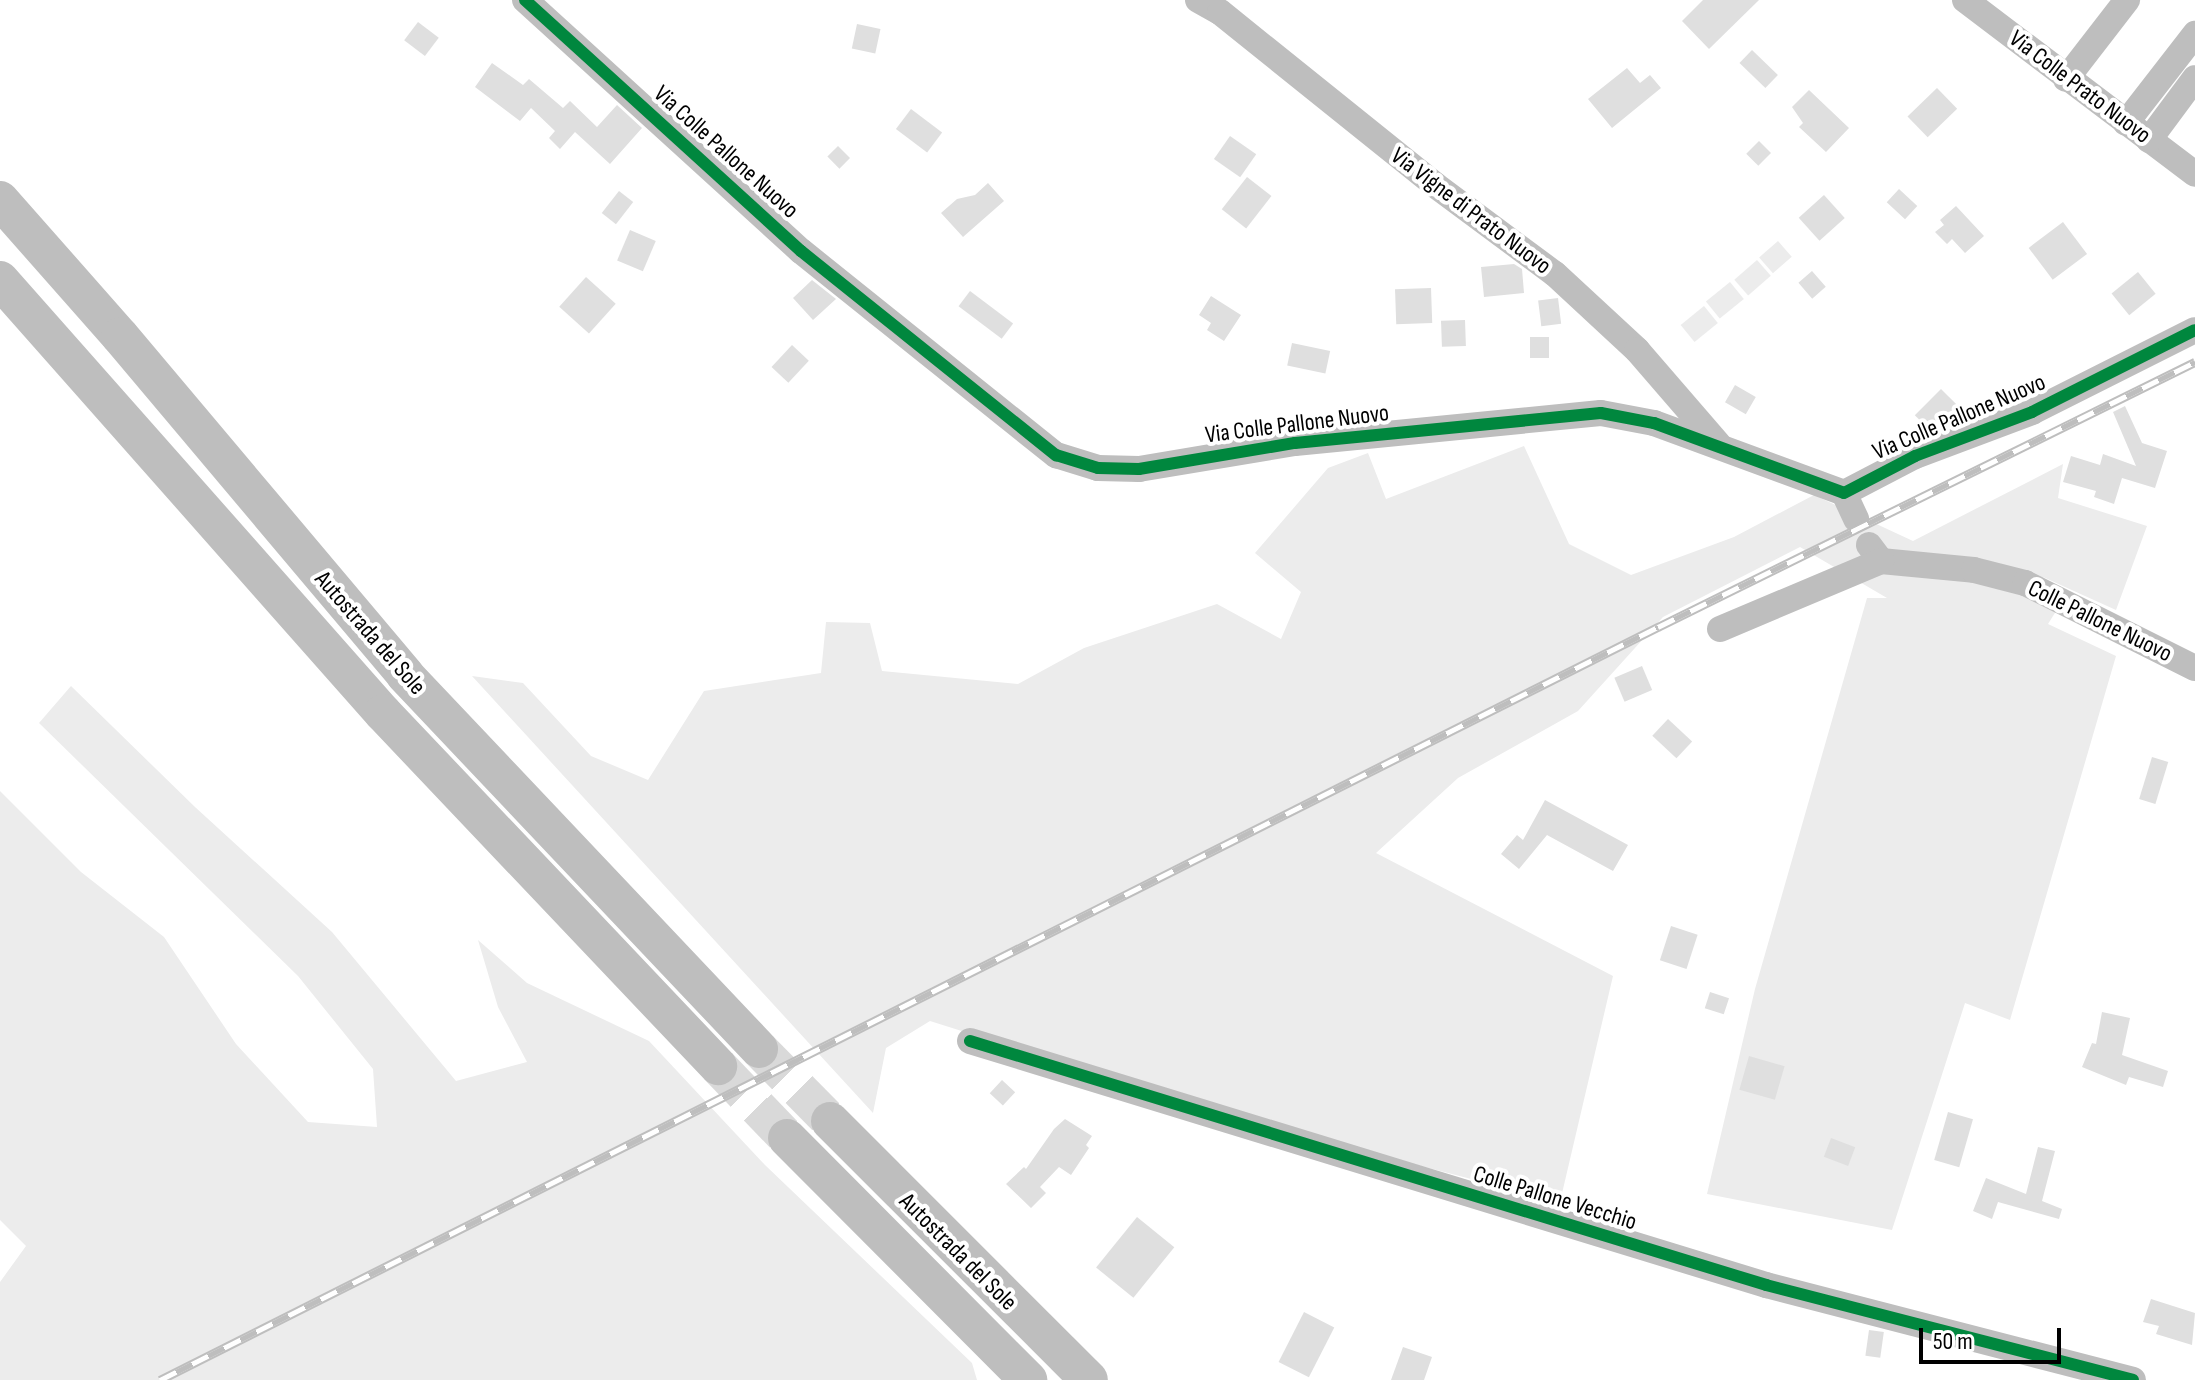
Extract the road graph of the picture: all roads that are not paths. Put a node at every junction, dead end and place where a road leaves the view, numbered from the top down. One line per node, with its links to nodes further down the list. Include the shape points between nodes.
1 (525, 0): 14 (street, Via Colle Pallone Nuovo, via 801,251 1056,455 1098,468 1139,469 1295,443 1584,414 1639,418)
2 (1198, 0): 14 (street, Via Vigne di Prato Nuovo, via 1555,274 1637,350)
3 (1965, 0): 7 (street, Via Colle Prato Nuovo)
4 (2127, 0): 7 (street)
5 (2195, 34): 8 (street)
6 (2195, 78): 9 (street)
7 (2066, 79): 8 (street, Via Colle Prato Nuovo)
8 (2126, 123): 9 (street, Via Colle Prato Nuovo)
9 (2149, 140): 10 (street, Via Colle Prato Nuovo)
10 (2191, 162)
11 (0, 200): 20 (highway, Autostrada del Sole, via 405,675)
12 (0, 280): 21 (highway, Autostrada del Sole, via 383,713)
13 (2195, 330): 15 (street, Via Colle Pallone Nuovo, via 2032,412 1915,456)
14 (1720, 447): 15 (street, Via Colle Pallone Nuovo)
15 (1844, 493): 16 (street)
16 (1856, 519)
17 (1720, 629): 18 (street, Colle Pallone Nuovo, via 1875,553 2025,583)
18 (2195, 668)
19 (970, 1041): 26 (street, Colle Pallone Vecchio, via 1766,1285)
20 (759, 1049)
21 (718, 1066)
22 (830, 1121): 25 (highway, Autostrada del Sole)
23 (787, 1138): 24 (highway, Autostrada del Sole)
24 (1028, 1380)
25 (1089, 1380)
26 (2133, 1380)

